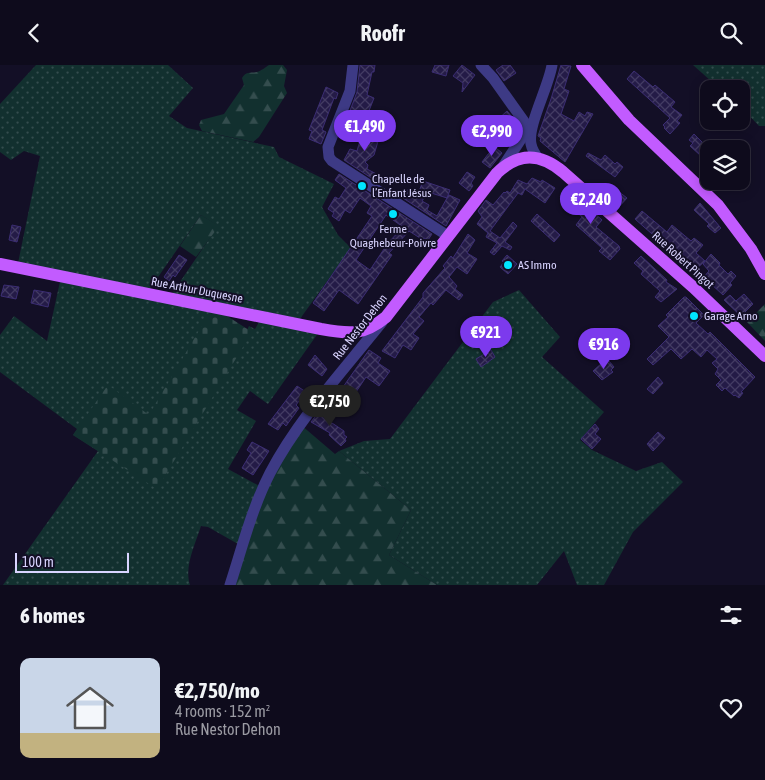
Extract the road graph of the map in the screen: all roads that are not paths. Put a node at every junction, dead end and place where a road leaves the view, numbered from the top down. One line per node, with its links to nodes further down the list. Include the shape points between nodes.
1 (354, 65): 10 (street, via 350,91 328,147 329,157)
2 (481, 65): 7 (street)
3 (582, 65): 6 (main road)
4 (588, 65): 6 (main road)
5 (553, 66): 7 (street, Rue Nestor Dehon)
6 (598, 82): 12 (main road, via 629,121 718,205 751,249)
7 (530, 130): 8 (street, via 531,145); 9 (street, Rue Nestor Dehon)
8 (538, 158): 9 (main road, via 518,159); 14 (main road, Rue Robert Pingot, via 563,172 693,287)
9 (502, 168): 10 (main road, Rue Nestor Dehon)
10 (448, 236): 13 (main road, Rue Nestor Dehon)
11 (0, 264): 13 (main road, Rue Arthur Duquesne, via 344,332 369,329)
12 (765, 274)
13 (386, 317): 15 (street, Rue Nestor Dehon, via 278,459 259,497)
14 (765, 356)
15 (230, 585)

